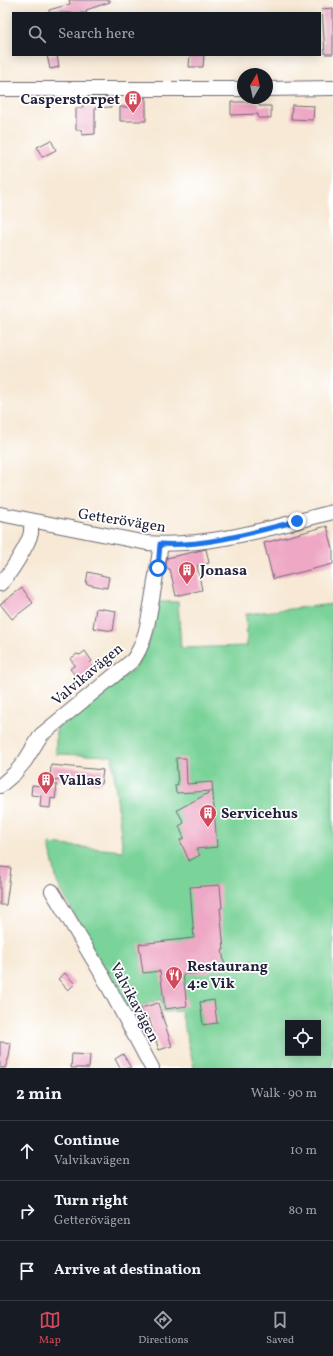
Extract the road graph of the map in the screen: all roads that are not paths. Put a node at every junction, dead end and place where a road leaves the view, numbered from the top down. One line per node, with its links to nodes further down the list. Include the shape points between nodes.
1 (333, 88): 4 (street)
2 (0, 89): 3 (street)
3 (237, 89)
4 (273, 89)
5 (333, 512): 8 (street, Getterövägen, via 215,540)
6 (0, 514): 7 (street, Getterövägen)
7 (32, 520): 8 (street, Getterövägen); 9 (street, via 30,534 23,550)
8 (160, 544): 10 (street, Valvikavägen, via 149,618 139,652 133,660 41,735 25,761)
9 (0, 584)
10 (0, 786)
11 (52, 891): 12 (street, Valvikavägen, via 100,971)
12 (152, 1068)

